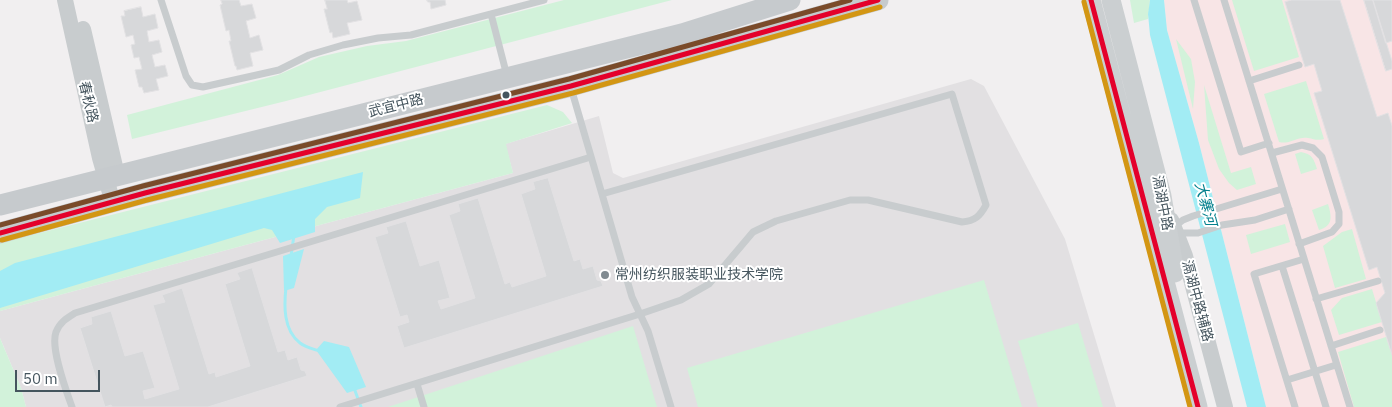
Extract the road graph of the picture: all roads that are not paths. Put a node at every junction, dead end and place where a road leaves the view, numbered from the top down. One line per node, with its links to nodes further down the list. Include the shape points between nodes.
1 (65, 0): 19 (street, 春秋路)
2 (76, 0): 19 (street, 春秋路)
3 (161, 0): 11 (lane, via 186,76 192,85 203,87 279,70 309,55 343,45 412,35)
4 (544, 0): 11 (lane)
5 (790, 0): 13 (main road, 武宜中路, via 682,34)
6 (878, 0): 15 (main road, 武宜中路)
7 (1091, 0): 43 (main road, 滆湖中路)
8 (1111, 0): 25 (main road, 滆湖中路)
9 (1194, 0): 16 (lane, via 1241,152)
10 (1224, 0): 14 (lane)
11 (491, 14): 13 (lane)
12 (1299, 65): 14 (lane)
13 (508, 78): 19 (main road, 武宜中路)
14 (1249, 81): 16 (lane)
15 (571, 86): 18 (lane); 22 (main road, 武宜中路)
16 (1269, 144): 17 (lane)
17 (1272, 153): 20 (lane); 27 (lane, via 1302,145 1313,148 1322,157 1339,212 1339,224 1332,232)
18 (591, 157): 21 (lane); 39 (lane, via 75,313 63,321 56,333 56,353)
19 (112, 177): 22 (street, 春秋路); 23 (main road, 武宜中路)
20 (1282, 189): 24 (lane); 25 (lane, via 1193,216)
21 (602, 194): 32 (lane); 32 (lane, via 952,94 986,205 980,216 962,222 868,200 850,200 776,221 753,232 709,284 681,300)
22 (113, 203): 26 (main road, 武宜中路)
23 (0, 205)
24 (1289, 210): 25 (lane, via 1198,233); 27 (lane)
25 (1172, 230): 44 (main road, 滆湖中路, via 1172,260); 45 (street, 滆湖中路辅路, via 1187,265)
26 (0, 233)
27 (1299, 244): 28 (lane)
28 (1304, 259): 29 (lane); 31 (lane)
29 (1282, 266): 36 (lane); 37 (lane, via 1254,274)
30 (1378, 281): 31 (lane)
31 (1316, 300): 34 (lane)
32 (640, 314): 38 (lane); 42 (lane)
33 (1380, 330): 34 (lane)
34 (1331, 346): 35 (lane)
35 (1336, 365): 36 (lane); 48 (lane)
36 (1314, 372): 37 (lane); 47 (lane)
37 (1287, 380): 46 (lane)
38 (416, 384): 40 (lane); 41 (lane)
39 (72, 407)
40 (340, 407)
41 (424, 407)
42 (671, 407)
43 (1198, 407)
44 (1210, 407)
45 (1225, 407)
46 (1295, 407)
47 (1326, 407)
48 (1350, 407)

